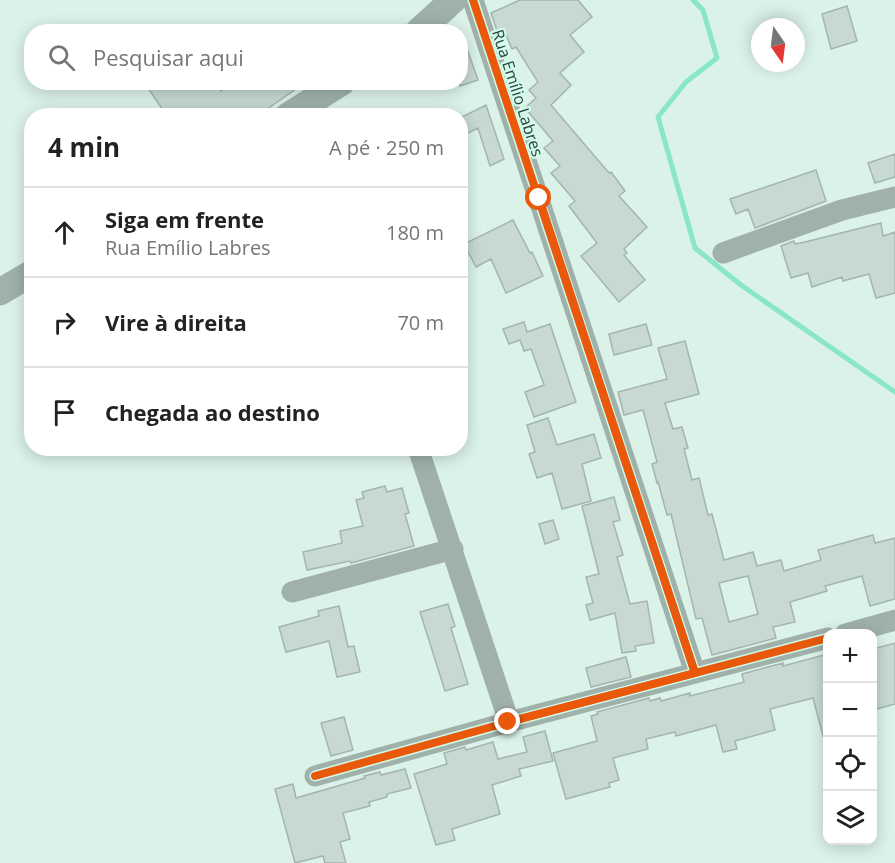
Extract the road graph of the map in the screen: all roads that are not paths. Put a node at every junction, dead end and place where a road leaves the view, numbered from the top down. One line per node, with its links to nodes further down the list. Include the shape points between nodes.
1 (453, 0): 3 (street)
2 (473, 0): 16 (street, Rua Emílio Labres)
3 (427, 24)
4 (330, 90): 5 (street)
5 (304, 108)
6 (895, 197): 7 (street, via 842,210)
7 (723, 253)
8 (24, 278): 9 (street)
9 (0, 292)
10 (421, 456): 11 (street)
11 (453, 549): 12 (street); 17 (street)
12 (292, 592)
13 (895, 620): 14 (street)
14 (860, 629)
15 (823, 639): 16 (street)
16 (695, 673): 17 (street)
17 (508, 722): 18 (street)
18 (315, 776)

